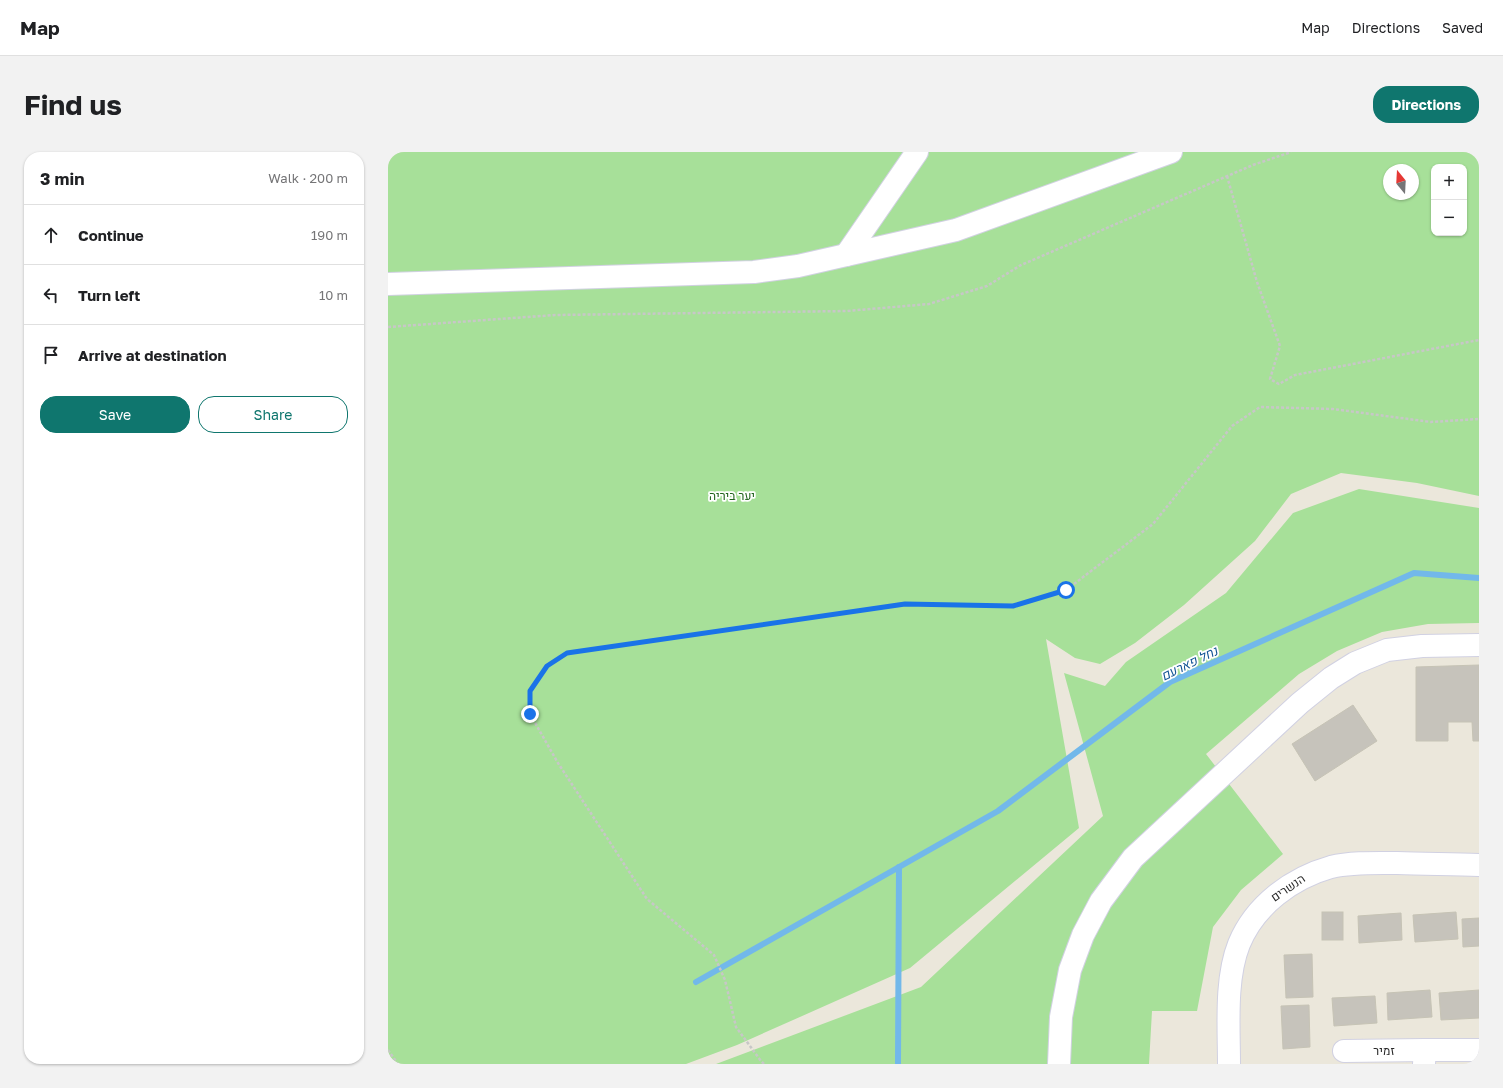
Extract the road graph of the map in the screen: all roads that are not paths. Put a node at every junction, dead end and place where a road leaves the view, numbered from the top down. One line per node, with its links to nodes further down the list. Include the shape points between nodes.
1 (917, 152): 3 (street)
2 (1171, 152): 3 (street, via 956,230)
3 (846, 256): 4 (street, via 754,272)
4 (388, 284)
5 (1479, 645): 10 (street, via 1422,646 1387,650 1355,663 1300,703 1133,858 1101,901 1083,935 1070,970 1061,1017)
6 (1479, 865): 11 (street, הנשרים, via 1365,863 1332,867 1305,876 1283,889 1265,904 1239,944 1231,986)
7 (1479, 1050): 9 (street, זמיר)
8 (1344, 1051): 9 (street, זמיר)
9 (1425, 1057)
10 (1059, 1064)
11 (1229, 1064)

